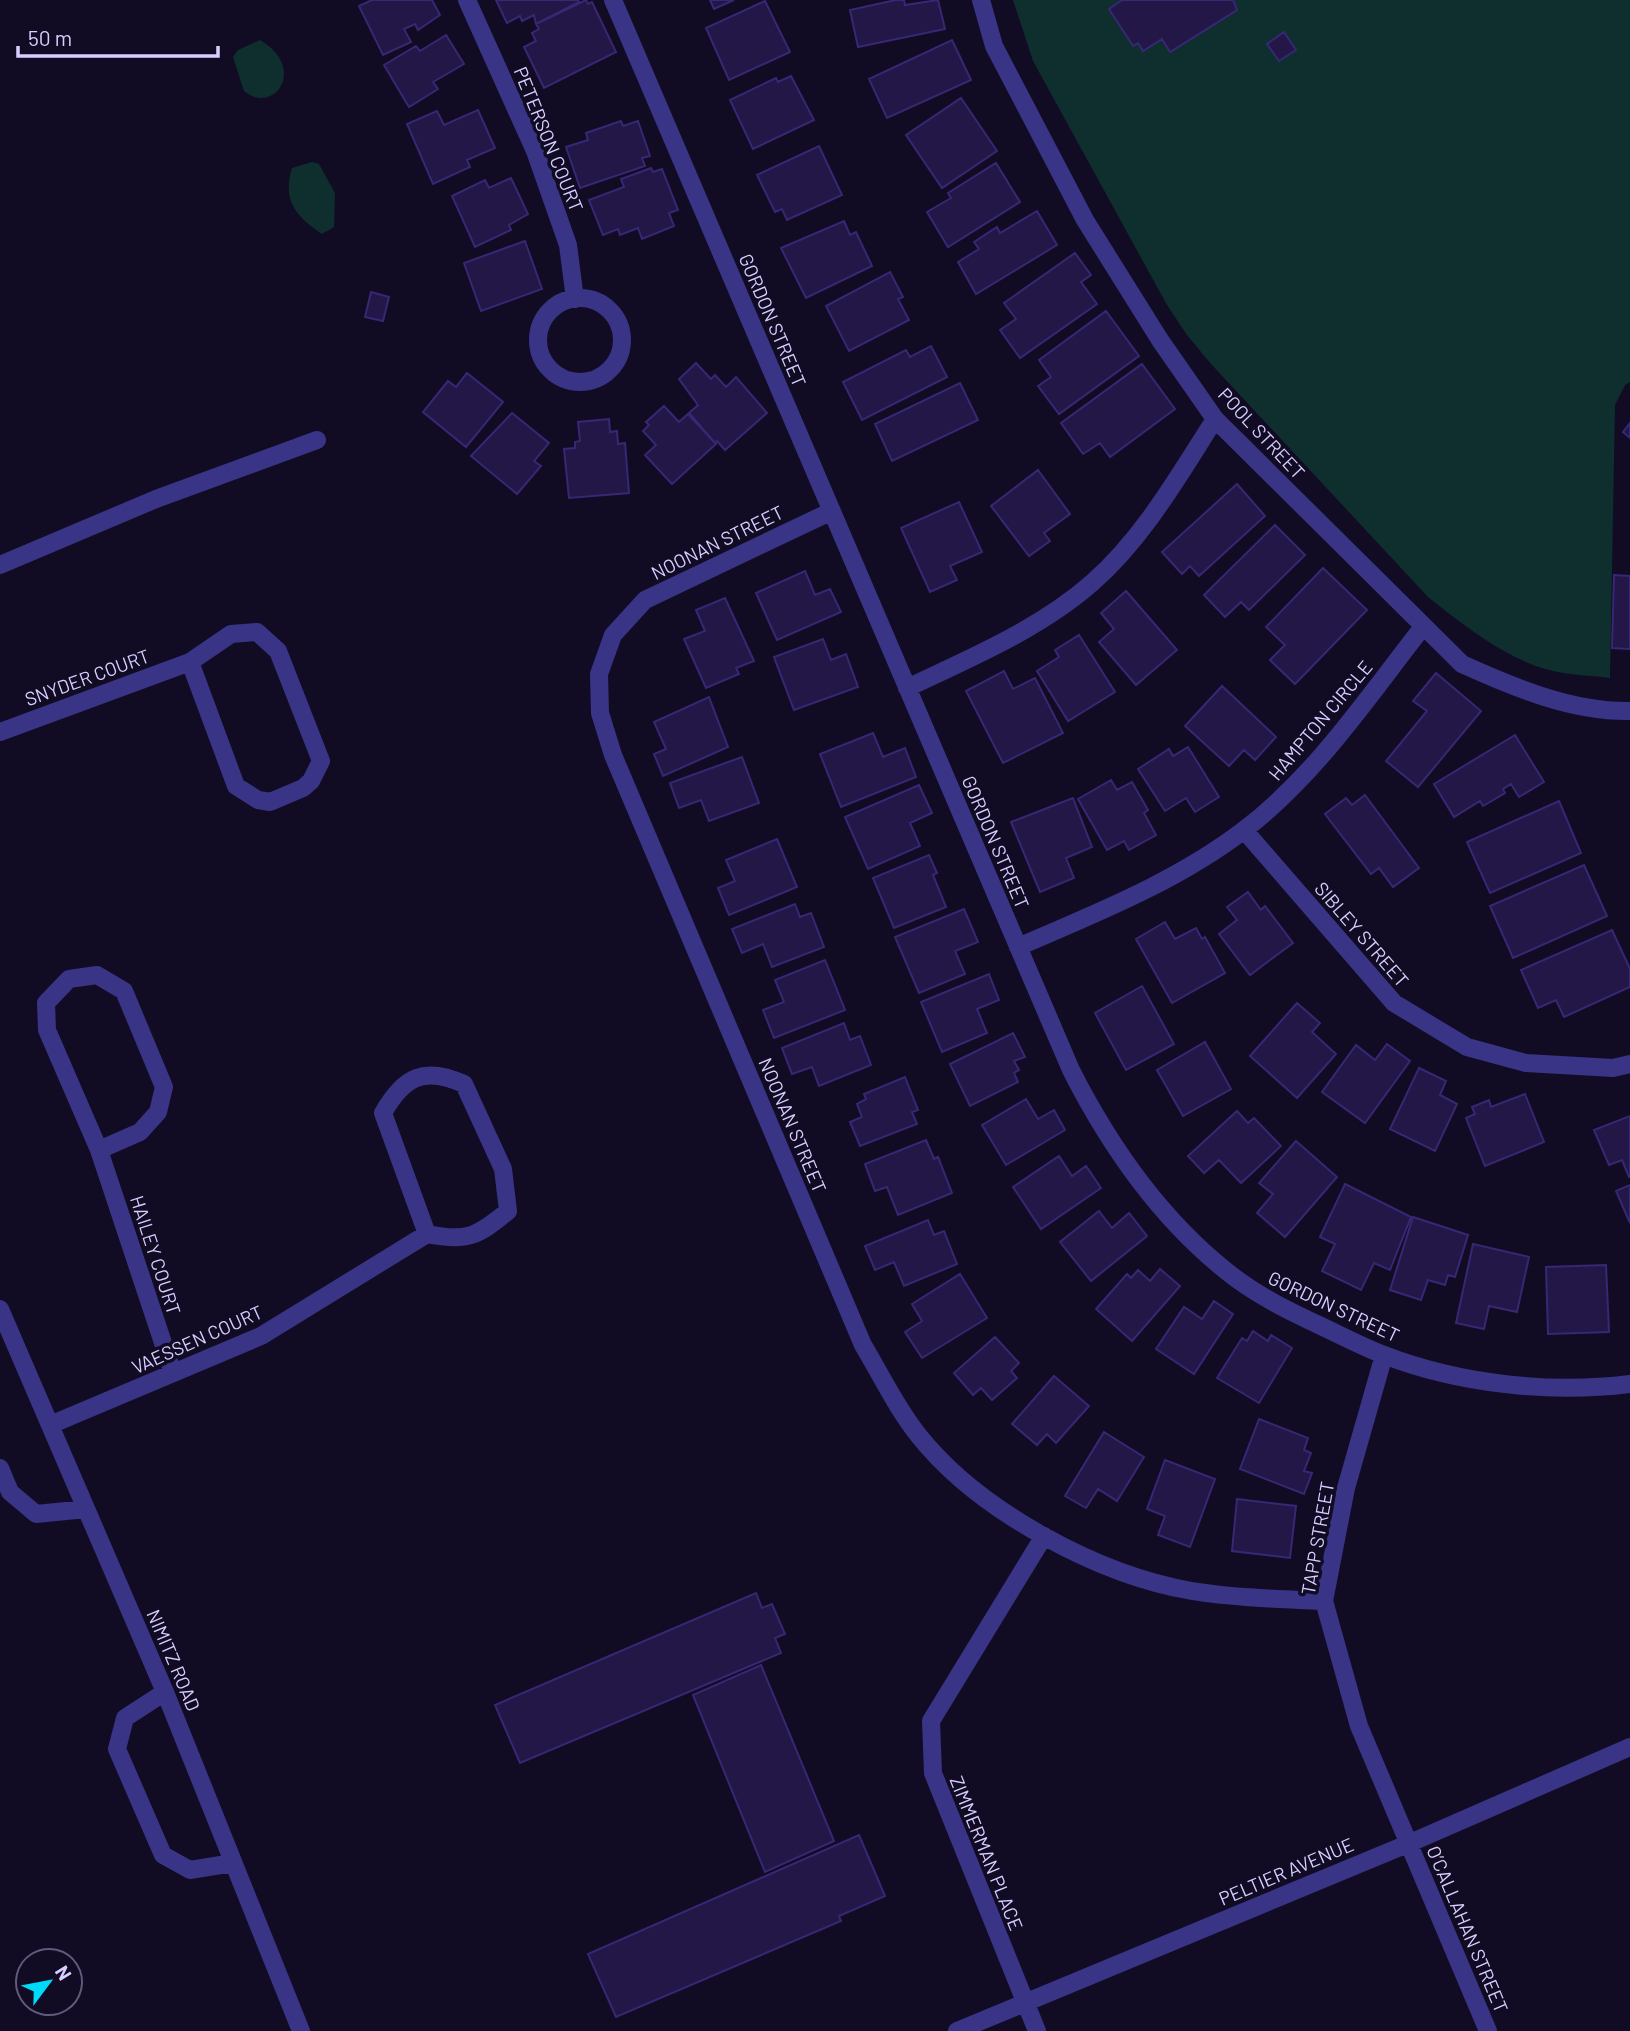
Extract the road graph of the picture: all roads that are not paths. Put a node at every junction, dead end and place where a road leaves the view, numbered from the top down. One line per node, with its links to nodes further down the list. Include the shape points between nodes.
1 (467, 0): 4 (street, PETERSON COURT, via 534,151 568,245)
2 (613, 0): 7 (street, GORDON STREET)
3 (981, 0): 5 (street, POOL STREET, via 994,46 1085,220)
4 (575, 299): 4 (street, via 556,305 547,314 538,339 545,364 554,374 579,383 605,374 615,364 621,336 609,310 597,302)
5 (1215, 419): 9 (street, POOL STREET); 11 (street, via 1159,505 1095,581 1017,633)
6 (317, 440): 8 (street, via 156,499)
7 (832, 510): 11 (street, GORDON STREET); 27 (street, NOONAN STREET, via 646,600 613,635 598,674 600,713 863,1345 919,1436 968,1486)
8 (0, 565)
9 (1423, 628): 12 (street, POOL STREET, via 1462,664 1509,685 1604,712); 14 (street, HAMPTON CIRCLE, via 1324,753)
10 (190, 662): 10 (street, SNYDER COURT, via 231,634 257,632 278,651 321,761 311,781 270,802 257,800 236,786); 13 (street, SNYDER COURT)
11 (907, 688): 15 (street, GORDON STREET)
12 (1630, 712)
13 (0, 732)
14 (1244, 830): 15 (street, HAMPTON CIRCLE, via 1159,884); 16 (street, SIBLEY STREET, via 1394,1003 1467,1047 1526,1062 1613,1068)
15 (1018, 947): 21 (street, GORDON STREET, via 1089,1105 1137,1180 1191,1238 1252,1291)
16 (1630, 1064)
17 (99, 1150): 17 (street, HAILEY COURT, via 47,1030 46,1003 69,979 97,975 124,991 163,1087 158,1112 140,1132); 22 (street, HAILEY COURT)
18 (427, 1234): 18 (street, via 383,1113 409,1080 440,1073 464,1084 503,1169 508,1211 484,1232 458,1240); 22 (street, VAESSEN COURT, via 261,1336)
19 (0, 1309): 20 (street, NIMITZ ROAD)
20 (5, 1338): 24 (street, NIMITZ ROAD)
21 (1384, 1356): 23 (street, GORDON STREET, via 1499,1383 1556,1387); 28 (street, TAPP STREET, via 1346,1488)
22 (173, 1373): 24 (street, VAESSEN COURT)
23 (1630, 1384)
24 (50, 1425): 26 (street, NIMITZ ROAD)
25 (0, 1468): 26 (street, via 10,1492 36,1514)
26 (86, 1509): 29 (street, NIMITZ ROAD)
27 (1044, 1536): 28 (street, NOONAN STREET, via 1112,1569 1189,1590 1244,1598); 33 (street, ZIMMERMAN PLACE, via 931,1721 933,1773)
28 (1324, 1601): 31 (street, TAPP STREET, via 1359,1726)
29 (165, 1692): 32 (street, NIMITZ ROAD); 32 (street, via 125,1718 117,1749 163,1855 190,1870)
30 (1630, 1747): 31 (street, PELTIER AVENUE)
31 (1409, 1843): 33 (street, PELTIER AVENUE); 37 (street, O’CALLAHAN STREET)
32 (233, 1863): 34 (street, NIMITZ ROAD)
33 (1024, 2003): 35 (street, PELTIER AVENUE); 36 (street, ZIMMERMAN PLACE)
34 (301, 2031)
35 (957, 2031)
36 (1037, 2031)
37 (1488, 2031)

